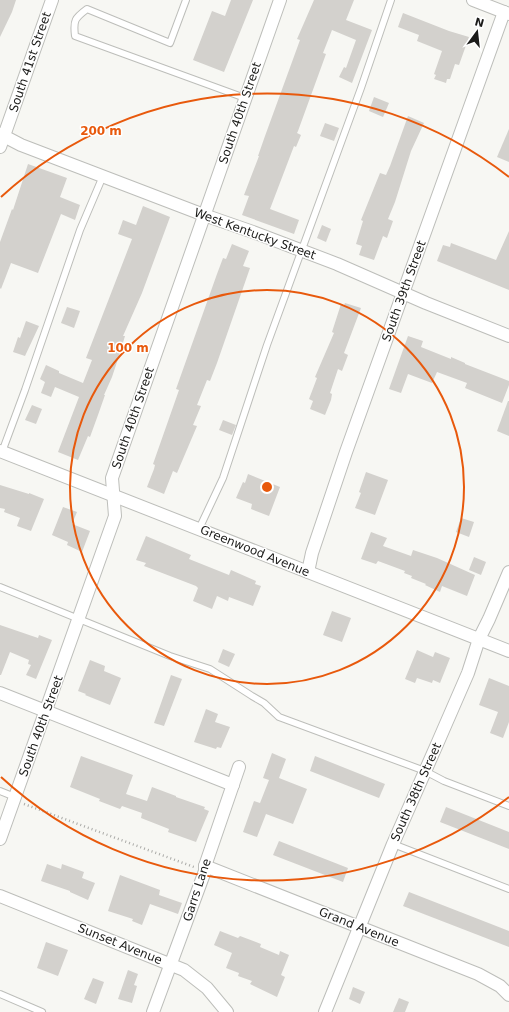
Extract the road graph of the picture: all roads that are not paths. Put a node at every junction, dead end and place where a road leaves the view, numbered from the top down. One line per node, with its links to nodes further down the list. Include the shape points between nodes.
1 (52, 0): 8 (street, South 41st Street)
2 (186, 0): 7 (lane, via 170,43 87,9 76,17 73,25 75,36)
3 (280, 0): 7 (street, South 40th Street)
4 (391, 0): 11 (lane, via 362,88)
5 (473, 0): 6 (street)
6 (507, 13): 12 (street, South 39th Street)
7 (245, 98): 10 (street, South 40th Street)
8 (1, 139): 9 (street, West Kentucky Street)
9 (103, 176): 10 (street, West Kentucky Street); 14 (lane, via 80,230 25,390)
10 (204, 216): 11 (street, West Kentucky Street); 15 (street, South 40th Street, via 112,478)
11 (301, 250): 12 (street, West Kentucky Street); 16 (lane, via 223,478)
12 (403, 294): 13 (street, West Kentucky Street); 17 (street, South 39th Street, via 346,452)
13 (509, 336)
14 (1, 451): 15 (street, Greenwood Avenue)
15 (114, 496): 16 (street, Greenwood Avenue); 20 (street, South 40th Street, via 115,516)
16 (199, 529): 17 (street, Greenwood Avenue)
17 (308, 572): 21 (street, Greenwood Avenue)
18 (509, 572): 21 (street, South 38th Street)
19 (0, 587): 20 (lane)
20 (79, 619): 24 (street, South 40th Street); 26 (lane, via 170,656 210,669 264,703 279,717)
21 (479, 639): 22 (street, Greenwood Avenue); 26 (street, South 38th Street, via 468,673)
22 (509, 651)
23 (0, 693): 24 (street)
24 (46, 712): 27 (street); 29 (street, South 40th Street)
25 (239, 767): 27 (street, Garrs Lane)
26 (425, 771): 30 (lane); 32 (street, South 38th Street)
27 (233, 785): 33 (street, Garrs Lane)
28 (0, 791): 29 (lane)
29 (15, 799): 31 (street, South 40th Street)
30 (509, 806)
31 (0, 839)
32 (393, 844): 34 (lane); 36 (street, South 38th Street)
33 (205, 869): 36 (street, Grand Avenue); 37 (street, Garrs Lane)
34 (509, 889)
35 (0, 896): 37 (street, Sunset Avenue)
36 (359, 928): 39 (street, Grand Avenue, via 478,974 500,986); 43 (street, South 38th Street)
37 (172, 964): 41 (street, Garrs Lane); 42 (street, Sunset Avenue, via 194,976 208,988)
38 (0, 994): 40 (lane)
39 (509, 995)
40 (42, 1012)
41 (153, 1012)
42 (227, 1012)
43 (325, 1012)

